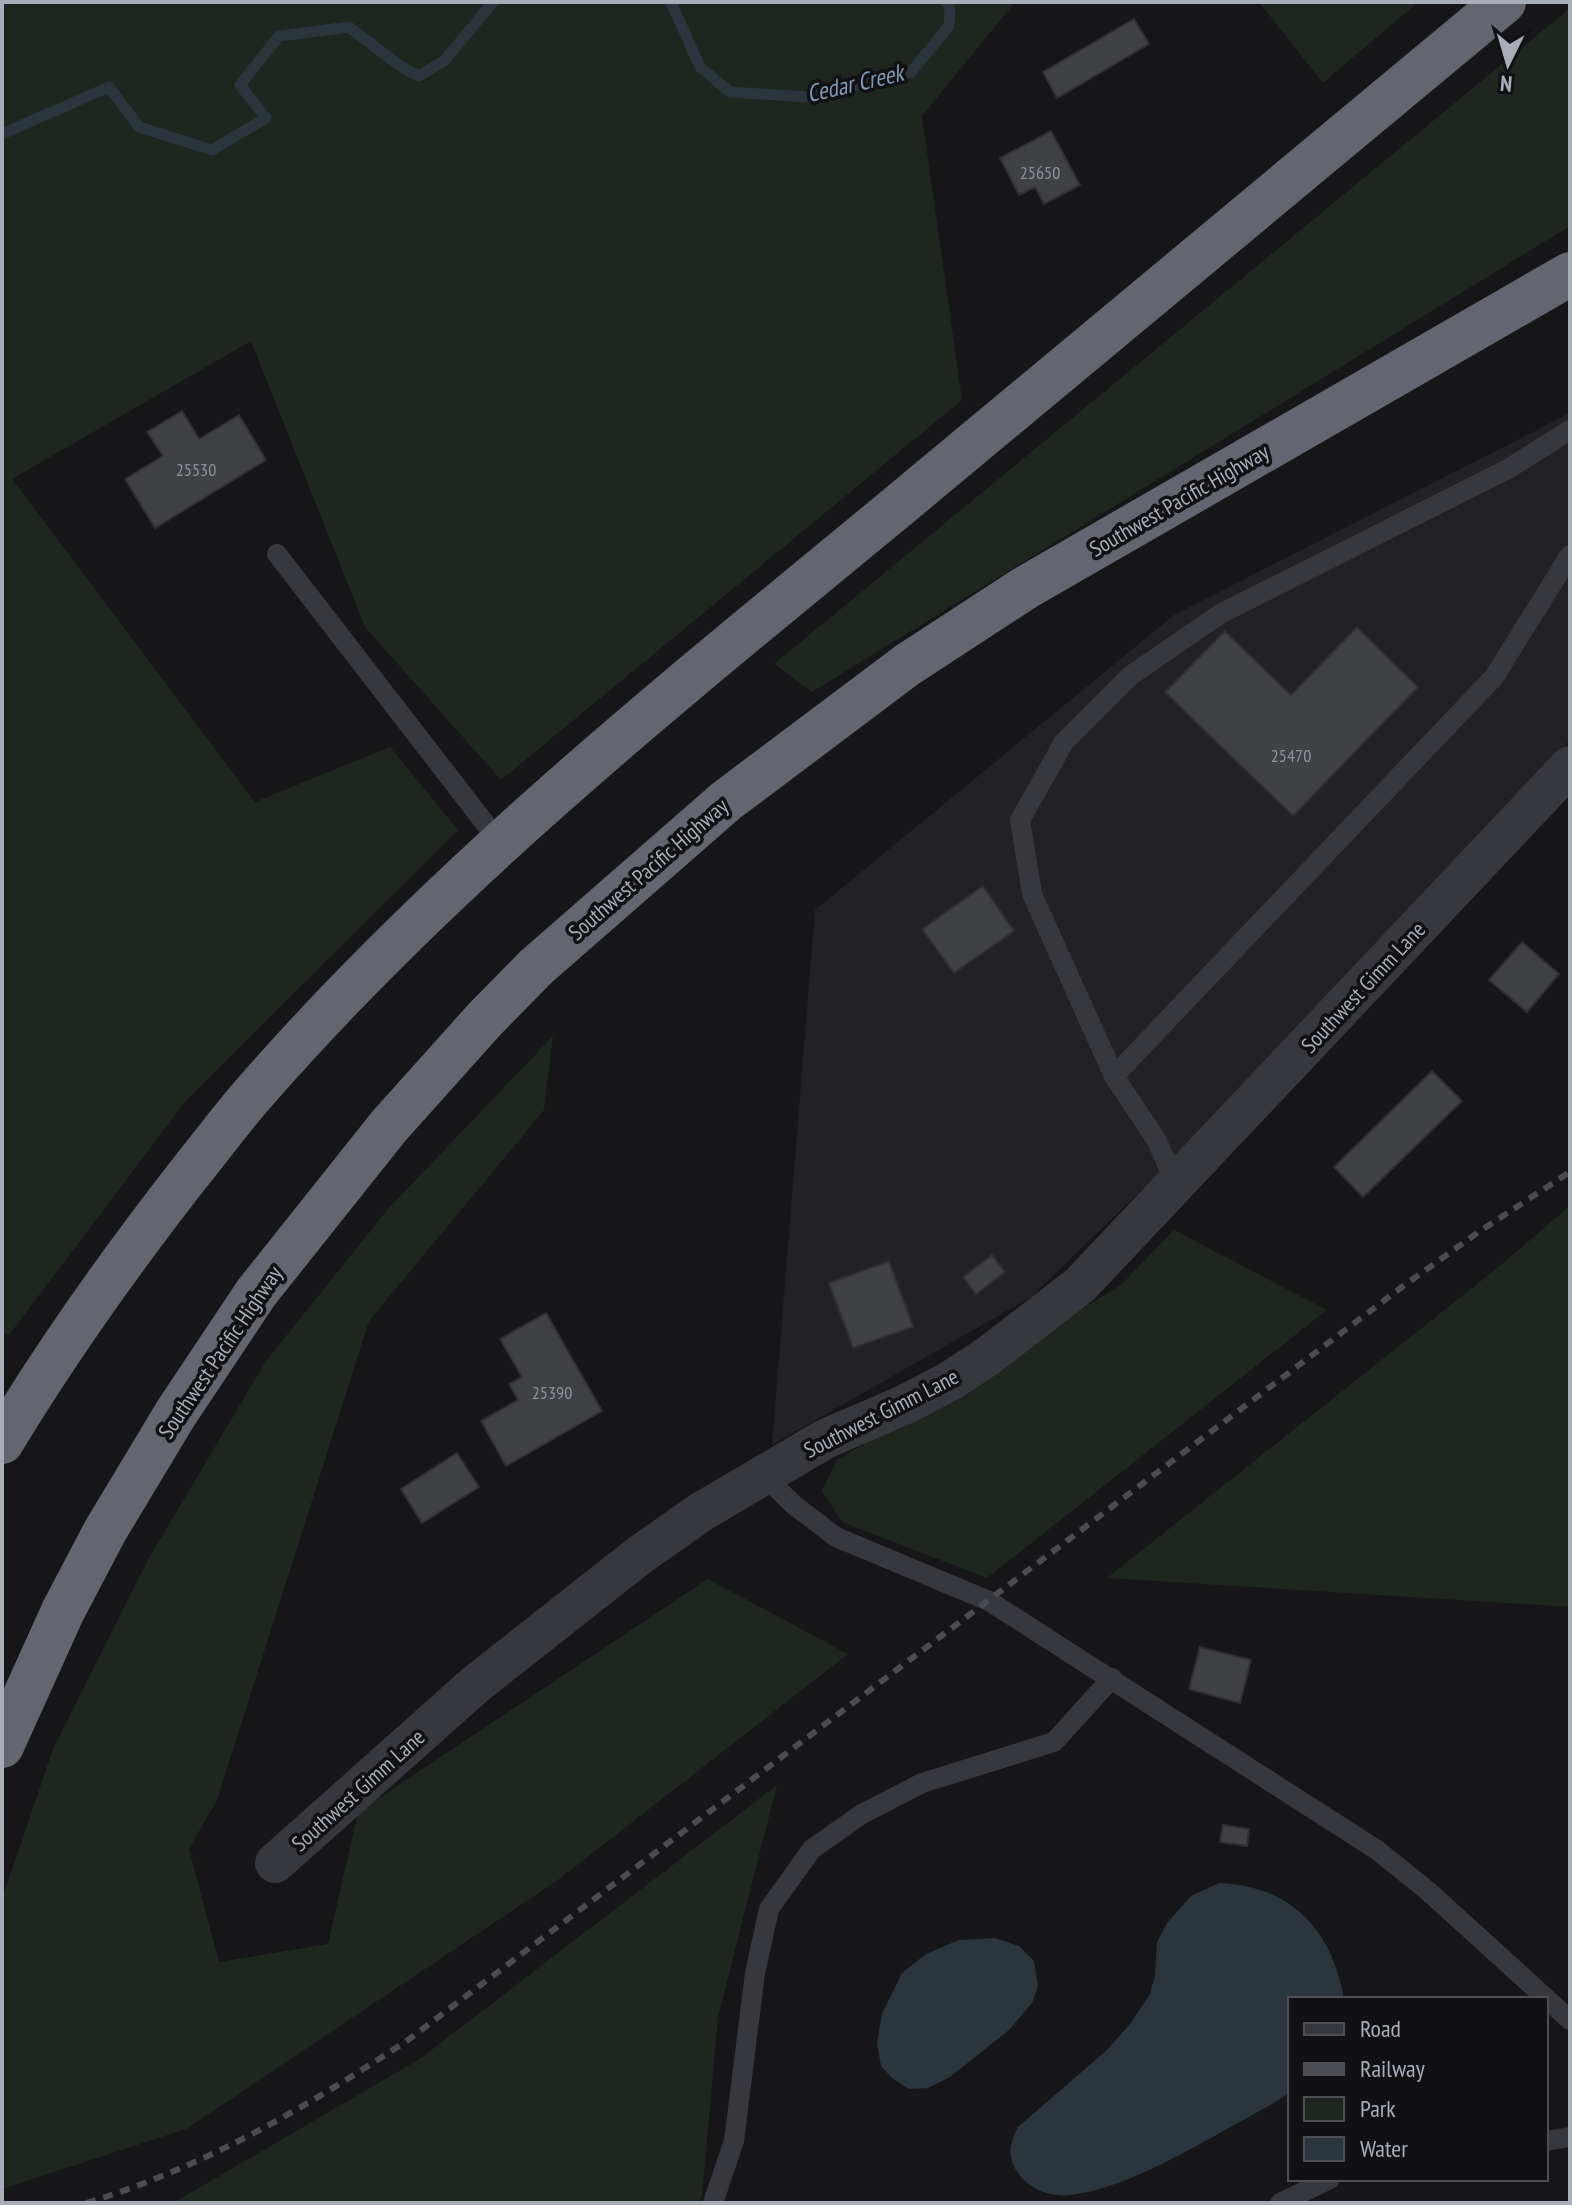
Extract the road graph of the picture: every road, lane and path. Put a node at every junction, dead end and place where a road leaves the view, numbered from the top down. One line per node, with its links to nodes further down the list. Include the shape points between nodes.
1 (1504, 2): 7 (highway, via 733,643)
2 (1570, 274): 13 (highway, Southwest Pacific Highway, via 1025,588 907,665 726,801 536,967 389,1126 247,1306 105,1531)
3 (1570, 430): 8 (lane, via 1508,469 1220,614 1130,676 1064,742 1020,820 1032,894)
4 (277, 554): 7 (lane)
5 (1570, 555): 8 (lane, via 1494,677)
6 (1570, 766): 9 (street, Southwest Gimm Lane)
7 (501, 844): 10 (highway, via 350,989 252,1094 126,1254)
8 (1114, 1076): 9 (lane, via 1156,1139)
9 (1176, 1184): 11 (street, Southwest Gimm Lane, via 1080,1285 988,1356 950,1381 825,1439)
10 (2, 1442)
11 (763, 1475): 12 (lane, via 836,1537 989,1601); 14 (street, Southwest Gimm Lane, via 641,1554 538,1633)
12 (1112, 1678): 15 (lane, via 1377,1850); 21 (lane, via 1054,1742 922,1783 862,1814 812,1849 769,1909 755,1973 734,2141)
13 (2, 1746)
14 (275, 1863)
15 (1545, 1997)
16 (1548, 2000): 17 (lane)
17 (1570, 2020)
18 (1570, 2137): 19 (lane)
19 (1548, 2141)
20 (1326, 2181): 22 (lane)
21 (713, 2203)
22 (1280, 2203)

